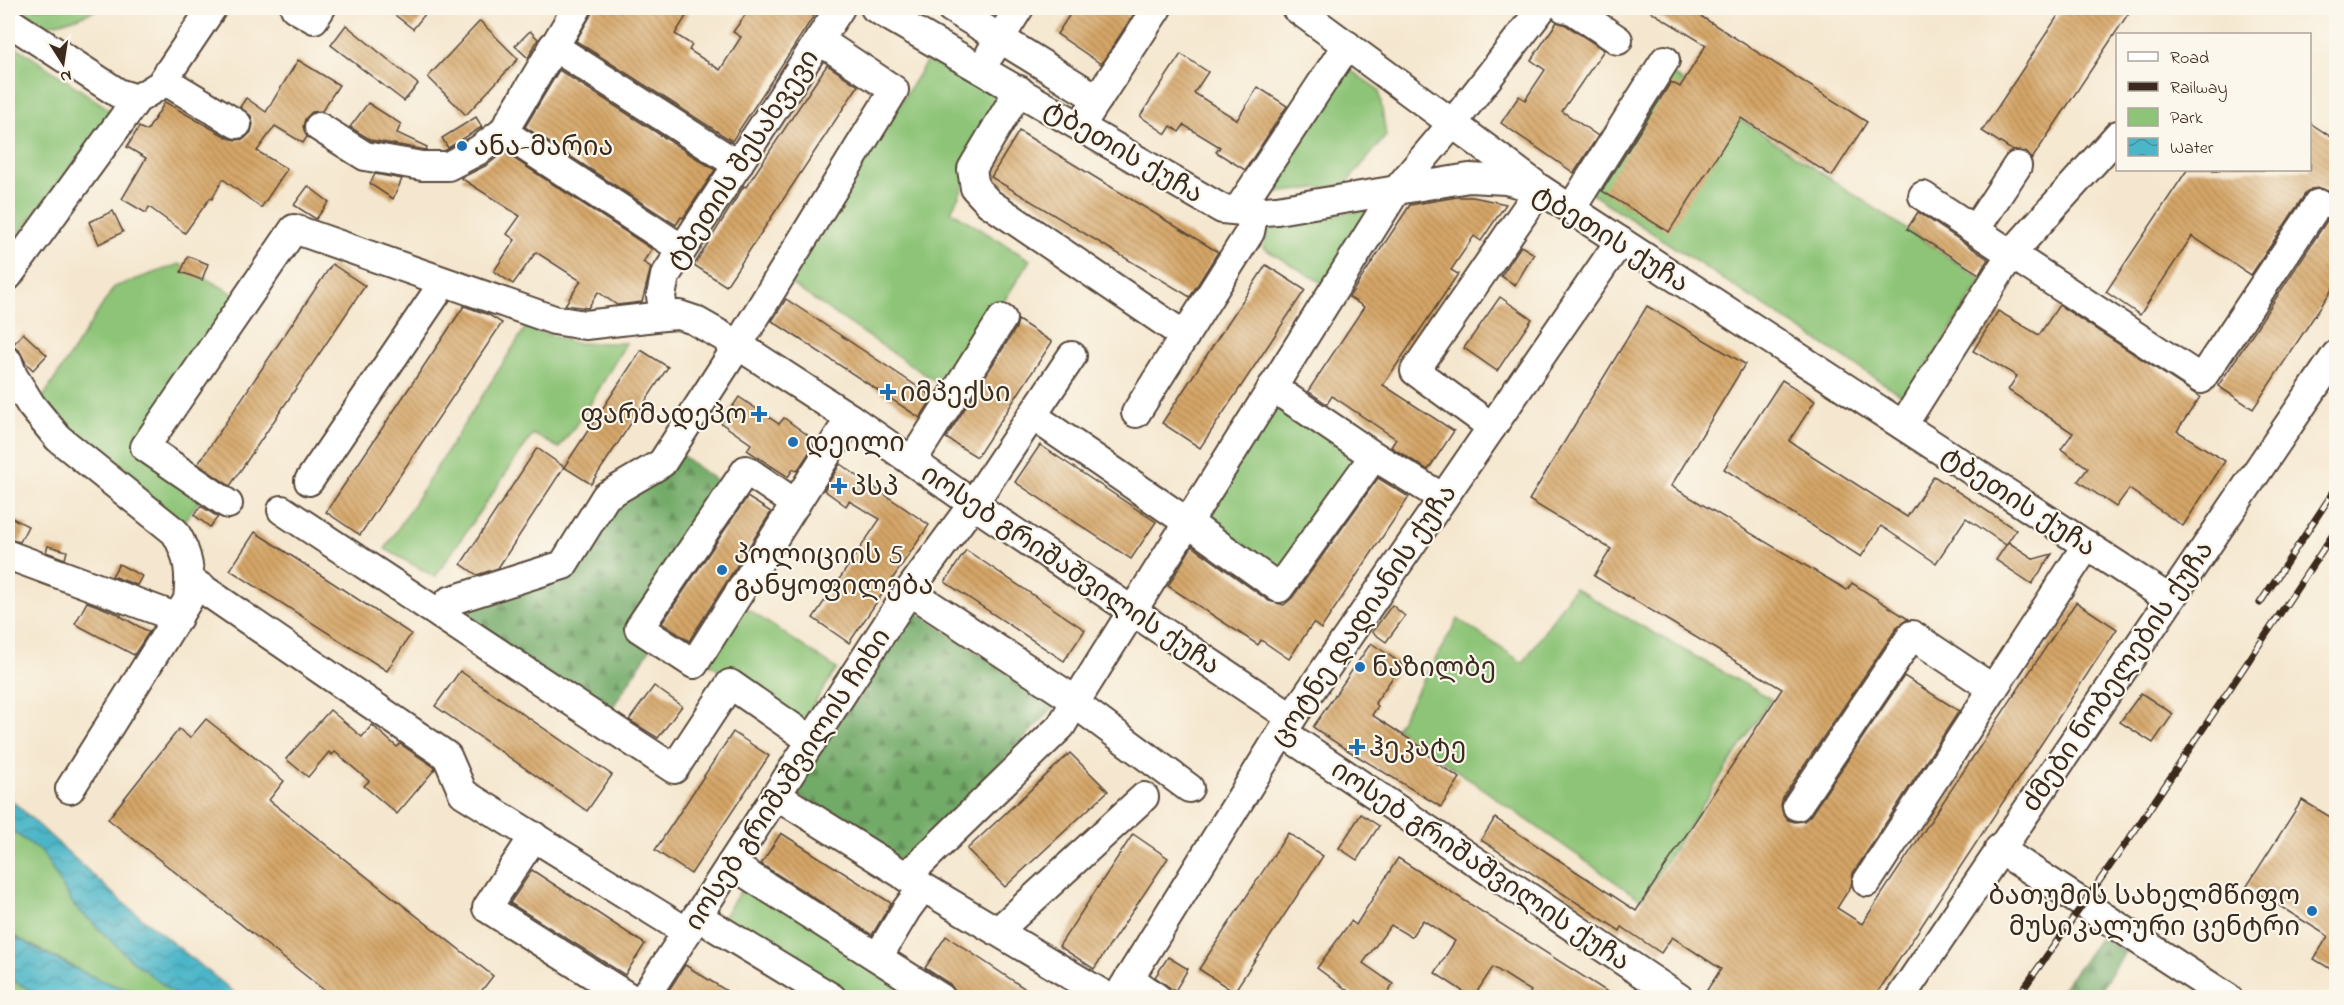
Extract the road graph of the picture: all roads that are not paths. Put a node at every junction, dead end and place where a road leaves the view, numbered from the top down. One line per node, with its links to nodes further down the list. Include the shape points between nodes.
1 (212, 8): 21 (street)
2 (295, 8): 3 (street, via 314,19)
3 (321, 8)
4 (577, 8): 18 (street)
5 (840, 8): 15 (street, ტბეთის შესახვევი)
6 (875, 8): 20 (street, ტბეთის ქუჩა)
7 (951, 8): 14 (street)
8 (1019, 8): 14 (street)
9 (1157, 8): 24 (street)
10 (1542, 8): 25 (street)
11 (1564, 8): 16 (street)
12 (1300, 9): 17 (street)
13 (8, 21): 23 (street, via 118,93)
14 (1000, 38): 20 (street); 24 (street)
15 (819, 40): 31 (street, ტბეთის შესახვევი); 48 (street, via 894,90)
16 (1618, 40)
17 (1347, 45): 25 (street); 38 (street)
18 (553, 46): 29 (street); 31 (street)
19 (1665, 60): 37 (street)
20 (981, 69): 22 (street, ტბეთის ქუჩა)
21 (164, 80): 23 (street); 26 (street)
22 (1019, 90): 27 (street, ტბეთის ქუჩა); 47 (street, via 972,170 975,188 989,203)
23 (137, 99): 43 (street)
24 (1098, 99): 27 (street)
25 (1453, 123): 33 (street); 34 (street)
26 (237, 124)
27 (1081, 126): 38 (street, ტბეთის ქუჩა, via 1222,209)
28 (319, 127): 29 (street, via 366,156 422,166 448,166)
29 (503, 132): 41 (street)
30 (2116, 137): 42 (street)
31 (738, 165): 41 (street, ტბეთის შესახვევი)
32 (2017, 166): 39 (street)
33 (1540, 189): 34 (street, ტბეთის ქუჩა, via 1506,180 1469,178); 37 (street, ტბეთის ქუჩა); 57 (street, via 1415,371)
34 (1395, 192): 38 (street, ტბეთის ქუჩა); 52 (street)
35 (1923, 196): 39 (street)
36 (2318, 204): 42 (street, via 2201,379)
37 (1571, 209): 40 (street, ტბეთის ქუჩა)
38 (1246, 211): 47 (street, via 1250,232)
39 (1975, 230): 42 (street)
40 (1620, 240): 56 (street, ტბეთის ქუჩა); 57 (street, ცოტნე დადიანის ქუჩა)
41 (682, 249): 45 (street, ტბეთის შესახვევი, via 666,276 661,296)
42 (2011, 254): 56 (street)
43 (8, 276)
44 (444, 282): 45 (street, იოსებ გრიშაშვილის ქუჩა, via 554,320 585,325); 60 (street); 62 (street, იოსებ გრიშაშვილის ქუჩა, via 294,230 145,447)
45 (664, 316): 48 (street, იოსებ გრიშაშვილის ქუჩა, via 680,315 694,320)
46 (1002, 318): 59 (street)
47 (1185, 336): 53 (street)
48 (738, 345): 55 (street, იოსებ გრიშაშვილის ქუჩა); 73 (street, via 662,463 606,496 563,566 449,601)
49 (2337, 355): 71 (street, ძმები ნობელების ქუჩა)
50 (1072, 356): 54 (street, იოსებ გრიშაშვილის ჩიხი)
51 (8, 362): 69 (street, via 31,405 58,438 175,532 185,549)
52 (1272, 387): 58 (street); 66 (street)
53 (1136, 413)
54 (1033, 416): 64 (street, იოსებ გრიშაშვილის ჩიხი); 66 (street)
55 (850, 418): 59 (street, იოსებ გრიშაშვილის ქუჩა); 63 (street)
56 (1903, 425): 67 (street, ტბეთის ქუჩა)
57 (1492, 427): 61 (street, ცოტნე დადიანის ქუჩა)
58 (1374, 456): 61 (street); 66 (street, via 1279,588)
59 (912, 461): 64 (street, იოსებ გრიშაშვილის ქუჩა)
60 (309, 481)
61 (1443, 498): 77 (street, ცოტნე დადიანის ქუჩა)
62 (228, 504)
63 (796, 504): 63 (street, via 746,470 639,628 694,664)
64 (974, 504): 70 (street, იოსებ გრიშაშვილის ჩიხი); 72 (street, იოსებ გრიშაშვილის ქუჩა)
65 (282, 510): 73 (street)
66 (1187, 522): 72 (street)
67 (2087, 545): 71 (street, ტბეთის ქუჩა); 75 (street)
68 (8, 555): 74 (street)
69 (190, 580): 74 (street, via 188,600); 84 (street, via 447,756 463,793)
70 (909, 591): 76 (street); 78 (street, იოსებ გრიშაშვილის ჩიხი)
71 (2169, 599): 85 (street, ძმები ნობელების ქუჩა)
72 (1132, 610): 76 (street); 77 (street, იოსებ გრიშაშვილის ქუჩა)
73 (441, 615): 78 (street, via 674,769 730,684)
74 (173, 625): 80 (street)
75 (1993, 689): 83 (street, via 1912,635); 88 (street)
76 (1075, 704): 79 (street); 87 (street, via 1061,726)
77 (1287, 725): 92 (street, ცოტნე დადიანის ქუჩა); 99 (street, იოსებ გრიშაშვილის ქუჩა)
78 (812, 741): 81 (street, იოსებ გრიშაშვილის ჩიხი)
79 (1189, 788)
80 (70, 789)
81 (776, 795): 86 (street, იოსებ გრიშაშვილის ჩიხი); 87 (street)
82 (1144, 797): 90 (street)
83 (1797, 806)
84 (534, 836): 89 (street); 93 (street, via 487,908)
85 (1999, 849): 100 (street, ძმები ნობელების ქუჩა); 101 (street)
86 (731, 864): 89 (street, იოსებ გრიშაშვილის ჩიხი); 91 (street)
87 (915, 882): 90 (street); 91 (street, via 906,910)
88 (1867, 882)
89 (692, 924): 94 (street, იოსებ გრიშაშვილის ჩიხი); 95 (street)
90 (999, 930): 97 (street)
91 (878, 957): 96 (street)
92 (1123, 988): 98 (street)
93 (630, 998)
94 (644, 998)
95 (832, 998)
96 (941, 998)
97 (1109, 998)
98 (1157, 998)
99 (1679, 998)
100 (1900, 998)
101 (2228, 998)

